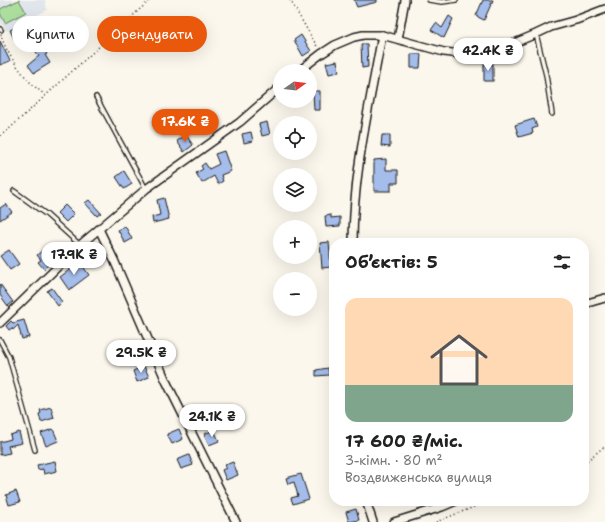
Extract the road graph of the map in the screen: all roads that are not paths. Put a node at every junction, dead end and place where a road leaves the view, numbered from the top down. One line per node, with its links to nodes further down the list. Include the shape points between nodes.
1 (405, 0): 7 (street)
2 (429, 0): 3 (lane)
3 (456, 0)
4 (605, 9): 5 (street)
5 (536, 34): 7 (street, via 496,48 462,54 444,52); 11 (lane)
6 (382, 35): 7 (street); 8 (street, via 354,37 335,45); 15 (street, via 360,164 353,214)
7 (398, 39)
8 (308, 64)
9 (273, 93): 12 (street, via 240,122)
10 (96, 97): 12 (lane)
11 (552, 114)
12 (146, 189): 14 (street)
13 (14, 191): 16 (lane)
14 (99, 228): 16 (street); 24 (street, via 166,381)
15 (353, 238)
16 (80, 245): 19 (street)
17 (605, 298): 18 (street)
18 (589, 303)
19 (0, 323)
20 (0, 340): 21 (lane, via 10,357)
21 (34, 450)
22 (368, 506): 25 (street)
23 (444, 506): 26 (street)
24 (236, 522)
25 (373, 522)
26 (394, 522)

